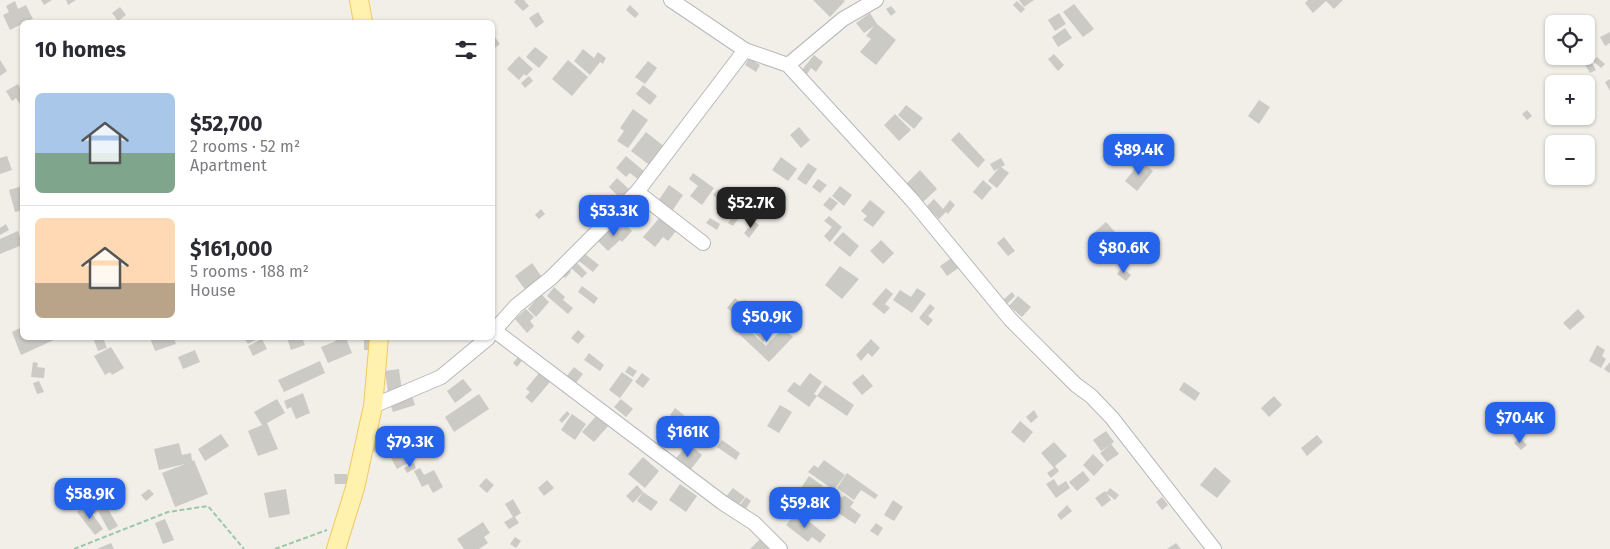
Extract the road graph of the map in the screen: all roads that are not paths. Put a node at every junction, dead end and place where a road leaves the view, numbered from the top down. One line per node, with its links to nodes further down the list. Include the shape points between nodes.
1 (359, 0): 4 (main road)
2 (671, 0): 5 (street)
3 (876, 0): 6 (street, via 843,19)
4 (363, 20)
5 (746, 50): 6 (street); 7 (street)
6 (788, 65): 16 (street, via 912,200 1010,319 1112,418)
7 (637, 192): 8 (street); 9 (street, via 551,278 516,306)
8 (703, 243)
9 (495, 330)
10 (495, 336): 15 (street, via 754,523)
11 (379, 340): 13 (main road)
12 (485, 340): 13 (street, via 441,377)
13 (373, 406): 14 (main road, via 355,488)
14 (336, 549)
15 (780, 549)
16 (1214, 549)

